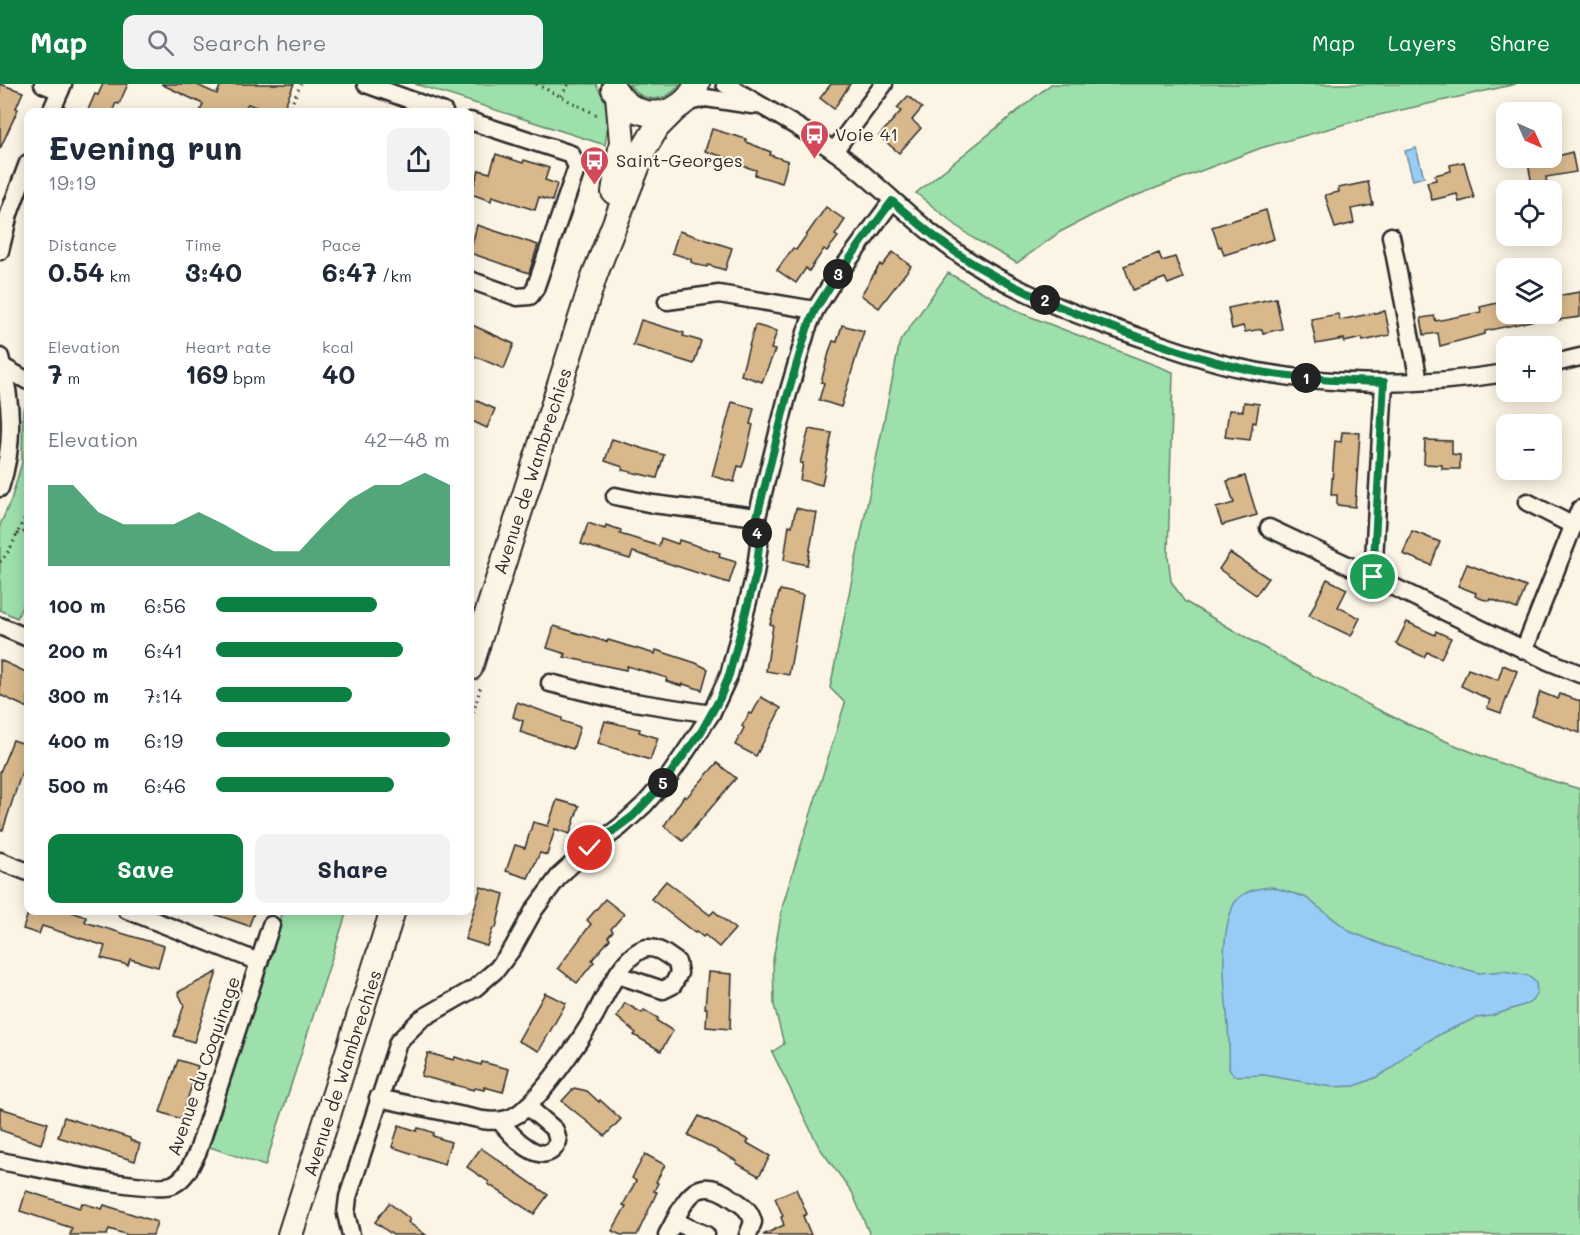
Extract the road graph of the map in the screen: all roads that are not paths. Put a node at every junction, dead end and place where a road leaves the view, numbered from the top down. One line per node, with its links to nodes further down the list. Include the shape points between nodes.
1 (43, 84): 5 (street)
2 (366, 84): 9 (street)
3 (725, 84): 10 (street)
4 (884, 84): 12 (street)
5 (62, 88): 8 (street)
6 (615, 89): 7 (main road, via 629,106 644,113 660,114); 17 (main road, Avenue de Wambrechies, via 622,126 620,161)
7 (685, 99): 10 (street, via 711,99); 17 (main road, Avenue de Wambrechies, via 657,127 645,147)
8 (53, 108)
9 (433, 108)
10 (767, 109): 12 (street)
11 (474, 122): 18 (street, via 571,154 577,167 530,296 517,297)
12 (834, 151): 14 (street)
13 (24, 174): 16 (street)
14 (892, 201): 20 (street); 27 (street, via 951,248 989,272 1102,324 1235,367 1291,376)
15 (1391, 236): 26 (street)
16 (0, 250)
17 (595, 274): 39 (main road, Avenue de Wambrechies)
18 (474, 281)
19 (667, 301): 20 (street, via 719,294)
20 (815, 310): 32 (street, via 801,346)
21 (1580, 357): 22 (street)
22 (1562, 361)
23 (1, 362): 25 (street); 28 (street, via 10,400 11,433)
24 (1496, 374): 26 (street)
25 (24, 378)
26 (1419, 381): 27 (street)
27 (1384, 382): 35 (street)
28 (0, 488)
29 (615, 496): 32 (street)
30 (1527, 502): 33 (street)
31 (1580, 510): 33 (street)
32 (757, 517): 42 (street, via 756,574 729,675)
33 (1572, 525): 38 (street)
34 (1269, 528): 35 (street)
35 (1373, 577): 38 (street)
36 (0, 626): 37 (street)
37 (24, 636)
38 (1524, 650): 40 (street)
39 (474, 655)
40 (1580, 674)
41 (550, 683): 42 (street, via 615,699)
42 (711, 714): 50 (street, via 645,804 560,875 497,969 475,988 405,1032)
43 (0, 861): 44 (street)
44 (24, 870)
45 (139, 915): 48 (street)
46 (391, 915): 55 (main road, Avenue de Wambrechies)
47 (271, 925): 48 (street, Avenue du Coquinage)
48 (259, 962): 53 (street, Avenue du Coquinage, via 198,1150 184,1176 165,1187 139,1187)
49 (618, 975): 51 (street, via 584,1034)
50 (378, 1098): 52 (street); 56 (street, via 348,1197 346,1214)
51 (527, 1106): 52 (street); 52 (street, via 555,1130 558,1141 552,1149 536,1153 515,1140)
52 (500, 1121)
53 (0, 1161)
54 (671, 1228): 57 (street); 58 (street, via 691,1193 705,1187 729,1195 748,1209 753,1222)
55 (290, 1235)
56 (351, 1235)
57 (706, 1235)
58 (748, 1235)

